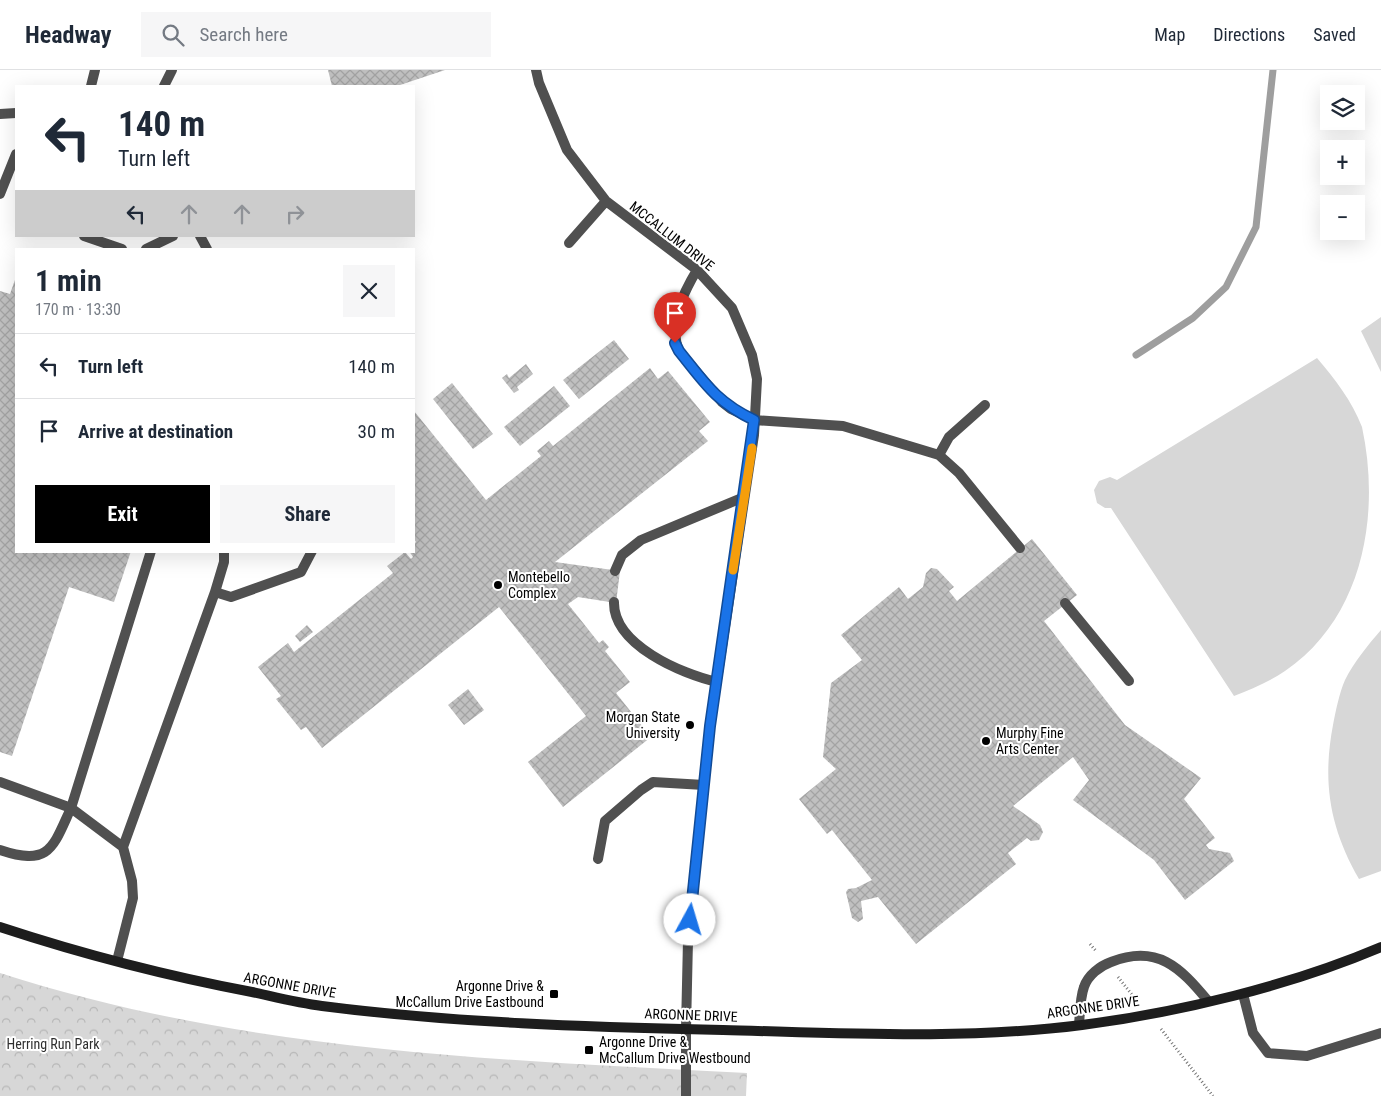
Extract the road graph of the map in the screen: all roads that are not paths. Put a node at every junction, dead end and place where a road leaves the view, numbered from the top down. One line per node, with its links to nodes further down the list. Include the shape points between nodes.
1 (95, 70): 4 (street)
2 (172, 70): 5 (street)
3 (536, 70): 10 (street, MCCALLUM DRIVE, via 567,150)
4 (91, 85)
5 (164, 85)
6 (15, 113): 7 (street)
7 (0, 114)
8 (15, 156): 9 (street)
9 (0, 194)
10 (606, 201): 13 (street); 16 (street, MCCALLUM DRIVE)
11 (87, 237): 14 (street)
12 (171, 237): 15 (street)
13 (569, 243)
14 (119, 248)
15 (148, 248)
16 (697, 270): 18 (street, MCCALLUM DRIVE, via 732,308 749,346 756,379); 18 (street, via 683,293 675,343 722,402)
17 (985, 405): 19 (street, via 949,437)
18 (754, 420): 19 (street, via 843,426); 20 (street, MCCALLUM DRIVE)
19 (939, 454): 21 (street)
20 (744, 497): 25 (street, via 641,540 622,555); 30 (street, MCCALLUM DRIVE)
21 (1020, 548)
22 (150, 553): 33 (street)
23 (224, 553): 26 (street)
24 (311, 553): 26 (street, via 301,572 231,597)
25 (615, 571)
26 (214, 592): 34 (street)
27 (614, 602): 30 (street, via 619,624 644,650 686,673)
28 (1065, 603): 29 (street)
29 (1129, 681)
30 (716, 682): 32 (street, MCCALLUM DRIVE)
31 (0, 782): 33 (street)
32 (704, 785): 36 (street, via 653,782 641,790 605,821); 43 (street, MCCALLUM DRIVE, via 688,940)
33 (71, 808): 34 (street); 35 (street, via 52,848 42,854 29,856)
34 (123, 847): 39 (street, via 132,880 132,898)
35 (0, 850)
36 (598, 859)
37 (0, 927): 39 (main road, ARGONNE DRIVE)
38 (1381, 947): 40 (main road, ARGONNE DRIVE, via 1325,970)
39 (117, 961): 43 (main road, ARGONNE DRIVE, via 207,984 319,1006 435,1017)
40 (1243, 994): 41 (main road, ARGONNE DRIVE); 44 (street, via 1253,1033 1268,1054 1307,1056)
41 (1208, 1001): 42 (main road, ARGONNE DRIVE); 42 (street, via 1185,973 1155,956 1125,956 1094,971 1084,987)
42 (1079, 1025): 43 (main road, ARGONNE DRIVE, via 891,1034)
43 (686, 1029): 45 (street, MCCALLUM DRIVE)
44 (1381, 1033)
45 (686, 1096)

